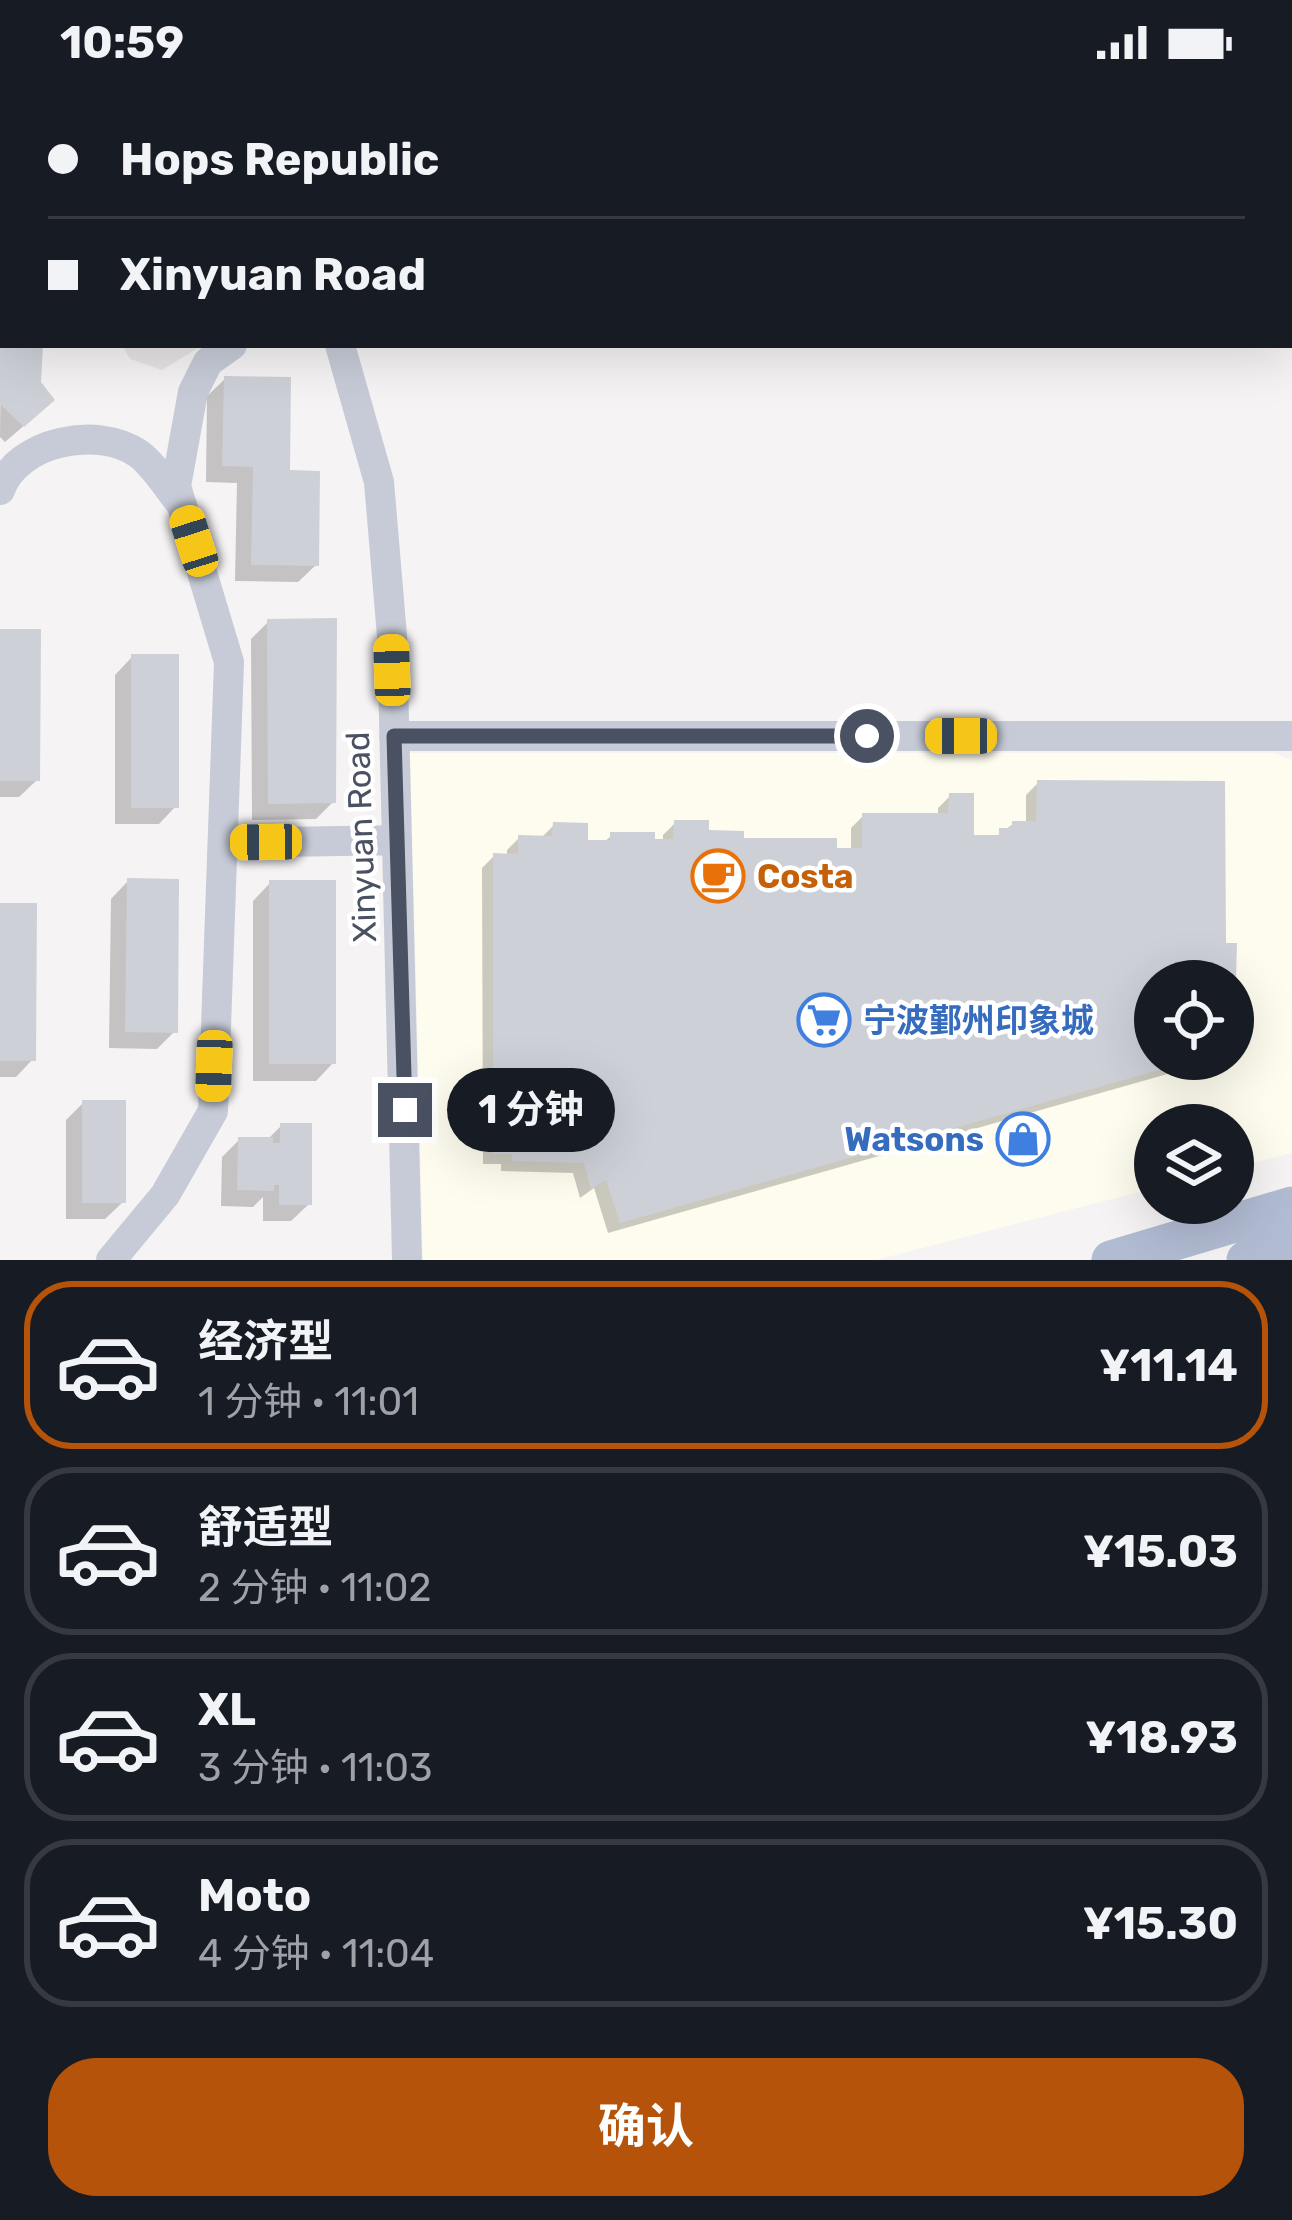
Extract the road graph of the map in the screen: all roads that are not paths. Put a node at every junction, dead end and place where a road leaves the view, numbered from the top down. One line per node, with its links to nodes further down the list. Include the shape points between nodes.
1 (228, 348): 4 (street, via 208,362 193,392 176,486)
2 (341, 348): 5 (street, Xinyuan Road, via 379,482)
3 (0, 490): 4 (street, via 38,448 106,443 139,454)
4 (182, 505): 8 (street, via 230,662)
5 (394, 736): 6 (street); 7 (street, Xinyuan Road)
6 (1292, 736)
7 (397, 840): 8 (street); 12 (street, Xinyuan Road)
8 (223, 842): 11 (street, via 213,1111 165,1195)
9 (1292, 1206): 13 (main road)
10 (1292, 1246): 14 (main road)
11 (111, 1260)
12 (407, 1260)
13 (1111, 1260)
14 (1246, 1260)

